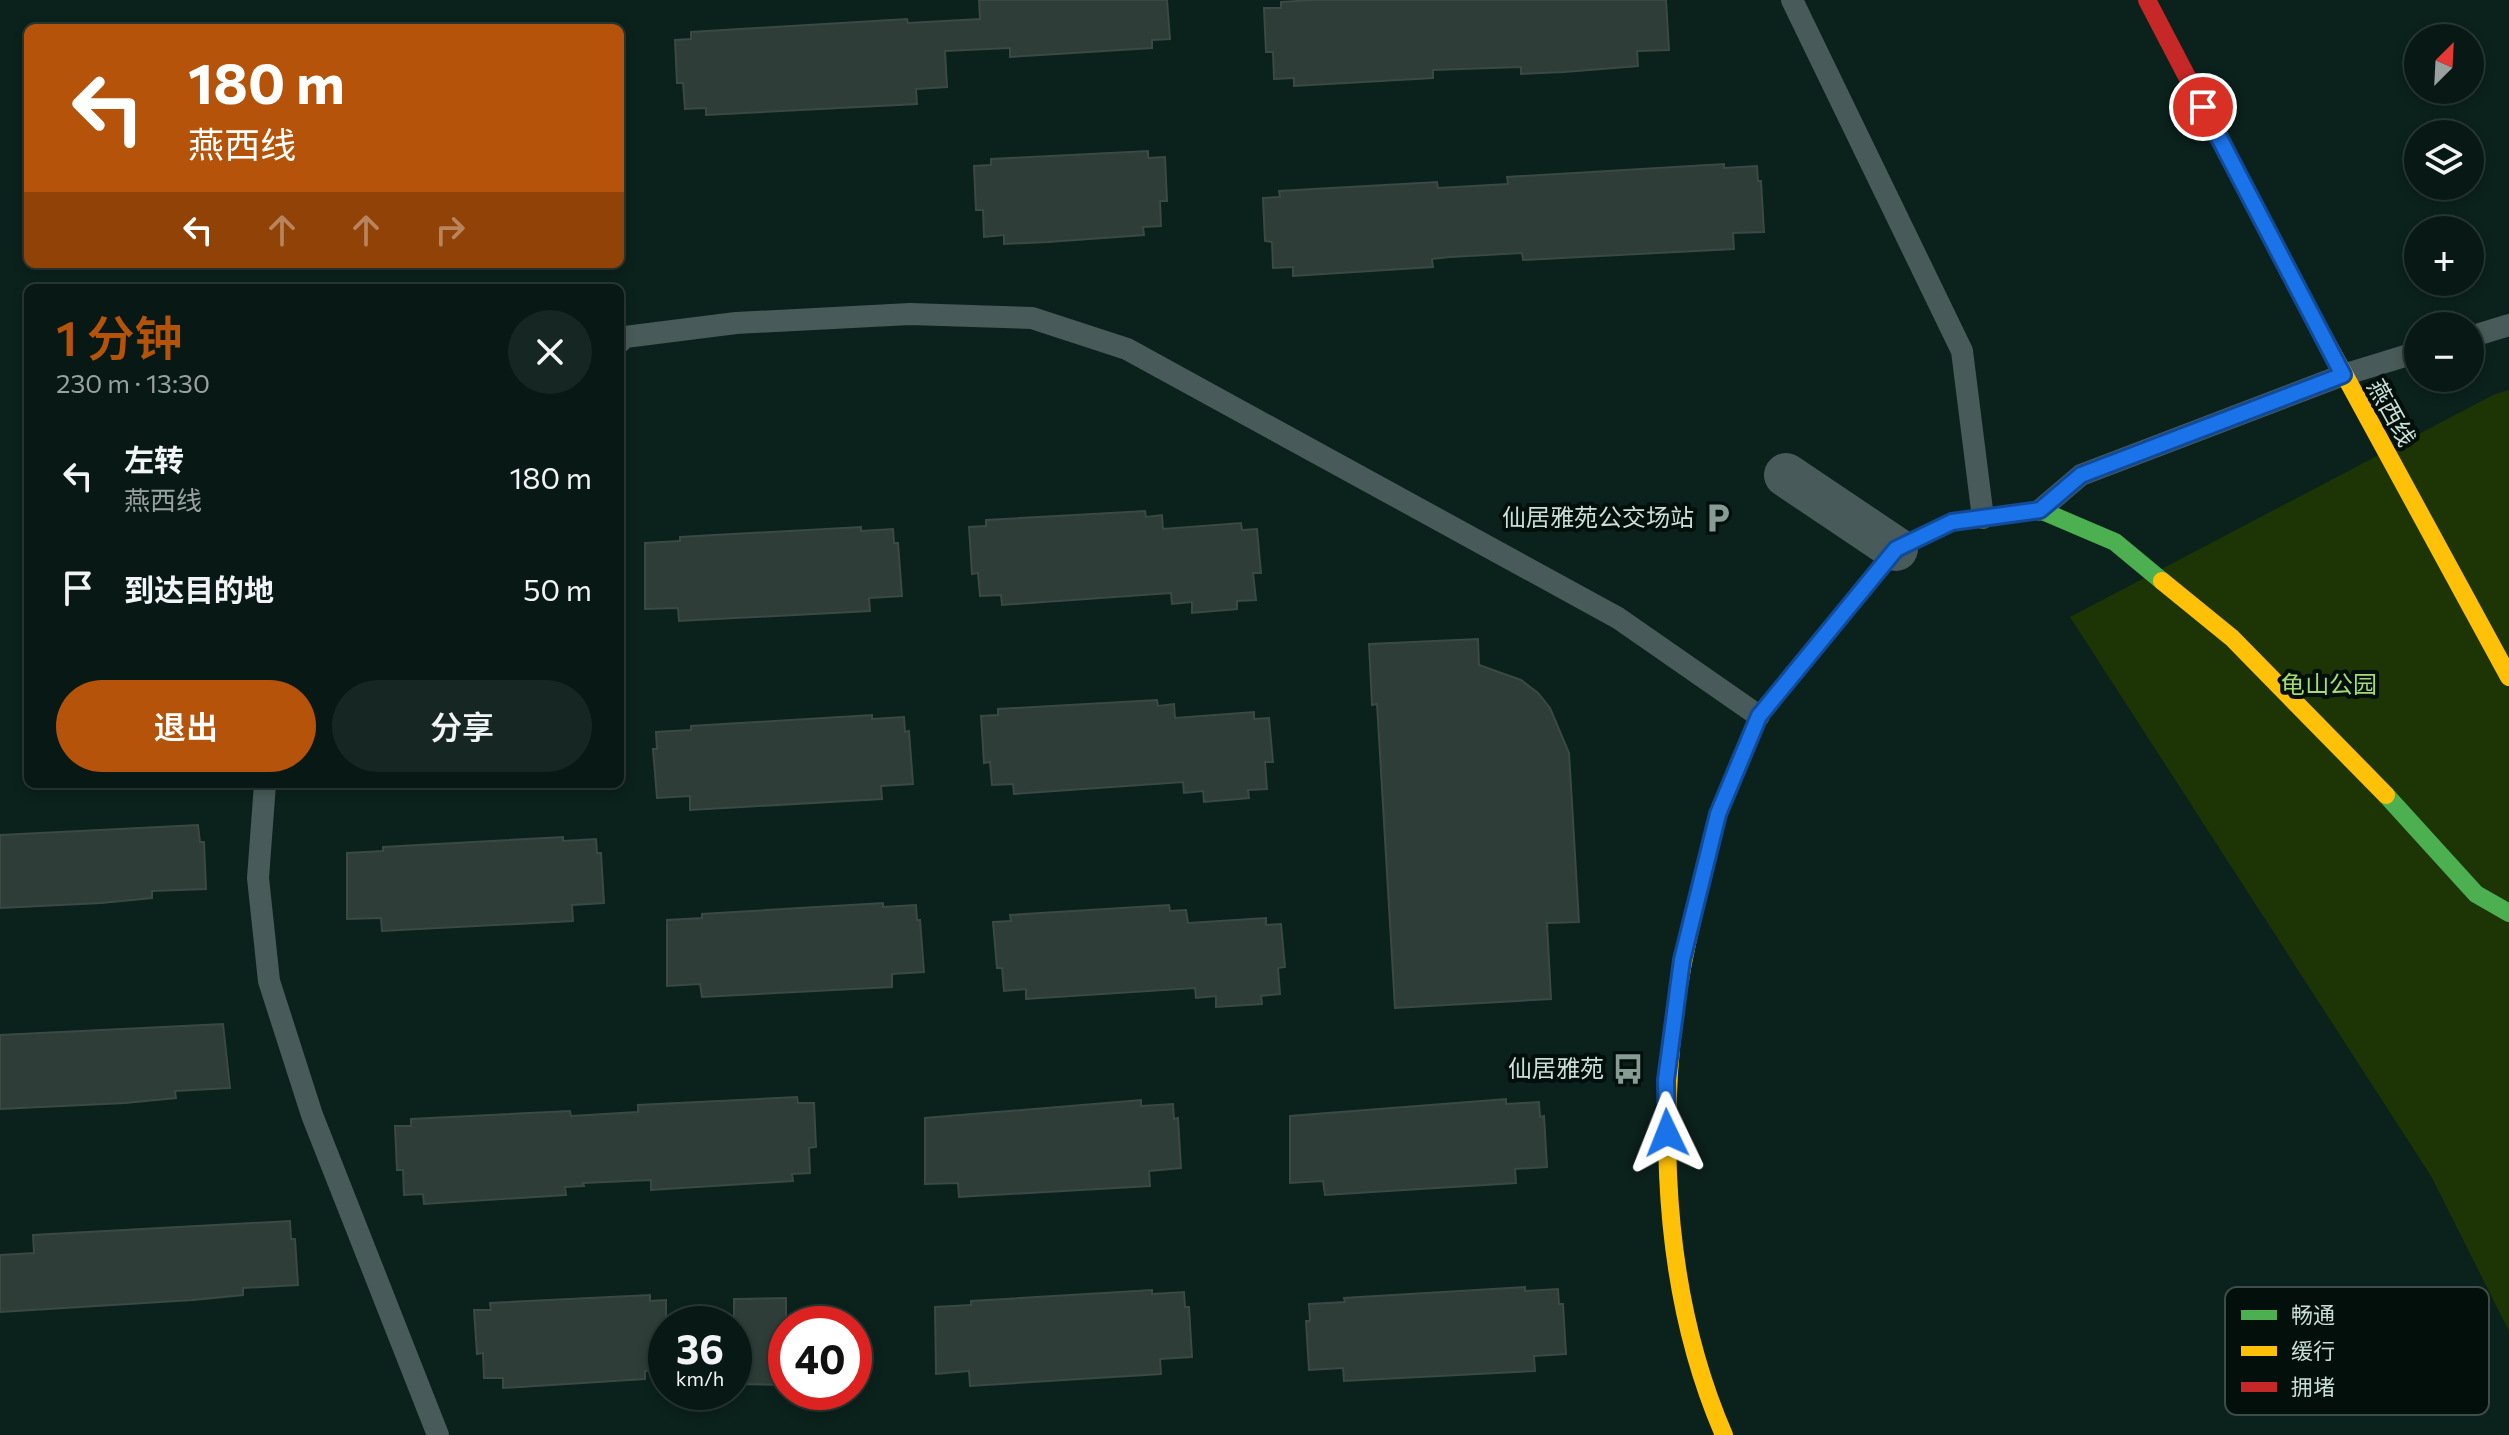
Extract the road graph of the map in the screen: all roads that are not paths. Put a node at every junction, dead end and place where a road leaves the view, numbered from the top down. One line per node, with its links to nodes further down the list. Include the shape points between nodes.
1 (1792, 0): 10 (lane, via 1962,351)
2 (2147, 0): 7 (street, 燕西线)
3 (2509, 325): 4 (lane)
4 (2484, 333)
5 (624, 338): 13 (lane, via 736,323 910,314 1032,318 1127,349 1618,618)
6 (2404, 356): 7 (lane)
7 (2343, 375): 9 (lane, via 2081,475); 12 (street, 燕西线)
8 (1786, 475): 11 (street)
9 (2040, 510): 10 (street); 15 (street, via 2115,542 2232,638 2346,751 2476,894)
10 (1983, 518): 11 (street, via 1952,522)
11 (1896, 549): 13 (street)
12 (2509, 677)
13 (1759, 716): 17 (street, via 1714,829 1682,960 1666,1080 1670,1212 1686,1308)
14 (265, 788): 16 (lane, via 258,878 269,981 312,1115)
15 (2509, 913)
16 (438, 1435)
17 (1724, 1435)

